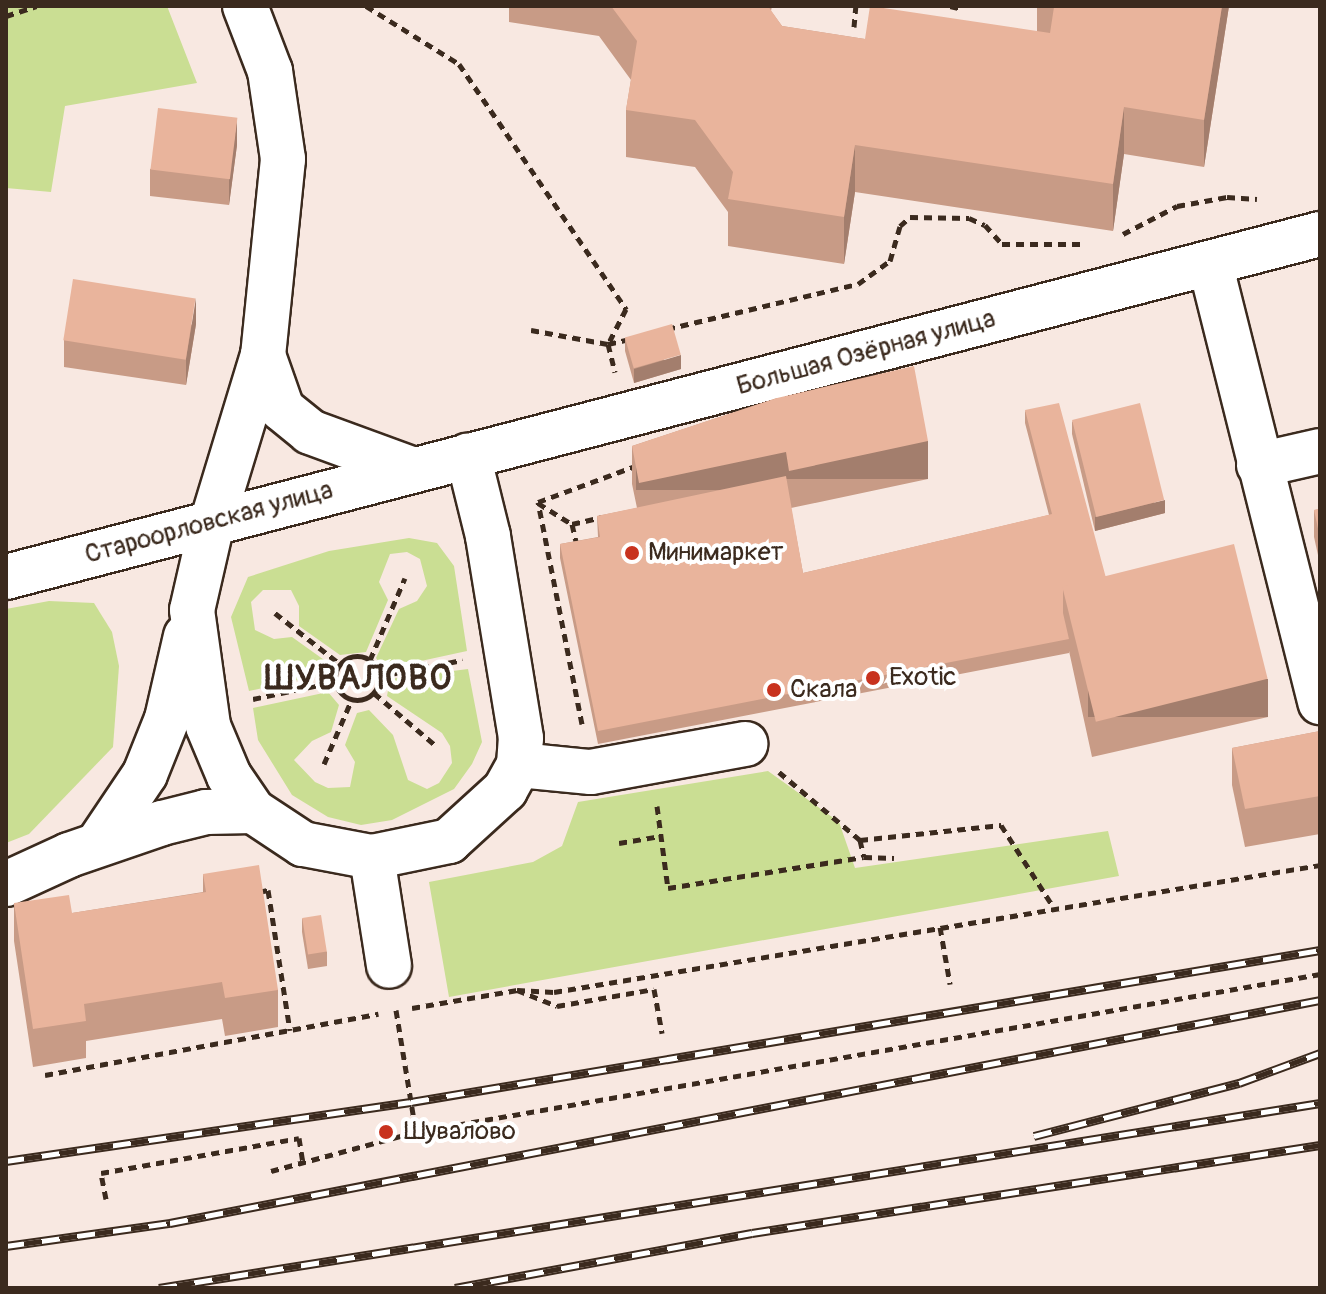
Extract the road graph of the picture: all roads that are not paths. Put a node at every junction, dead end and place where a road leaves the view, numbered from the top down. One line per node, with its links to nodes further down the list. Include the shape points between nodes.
1 (245, 6): 4 (street, via 270,71 283,159)
2 (1320, 234): 3 (street, Большая Озёрная улица)
3 (1210, 263): 6 (street, Большая Озёрная улица); 7 (street)
4 (263, 355): 8 (street, via 282,409 310,432); 9 (street)
5 (1320, 451): 7 (street)
6 (468, 455): 8 (street, Большая Озёрная улица); 14 (street, via 488,536 521,738)
7 (1259, 465): 12 (street)
8 (411, 469): 9 (street, Староорловская улица)
9 (212, 523): 10 (street, Староорловская улица); 11 (street)
10 (6, 577)
11 (192, 610): 15 (street, via 206,708 229,776); 16 (street, via 167,719 145,774)
12 (1320, 702)
13 (745, 744): 14 (street, via 591,772)
14 (519, 765): 17 (street, via 505,790 449,841)
15 (253, 811): 16 (street, via 206,812); 17 (street, via 303,844)
16 (98, 844): 18 (street)
17 (372, 857): 19 (street)
18 (6, 884)
19 (389, 966)

